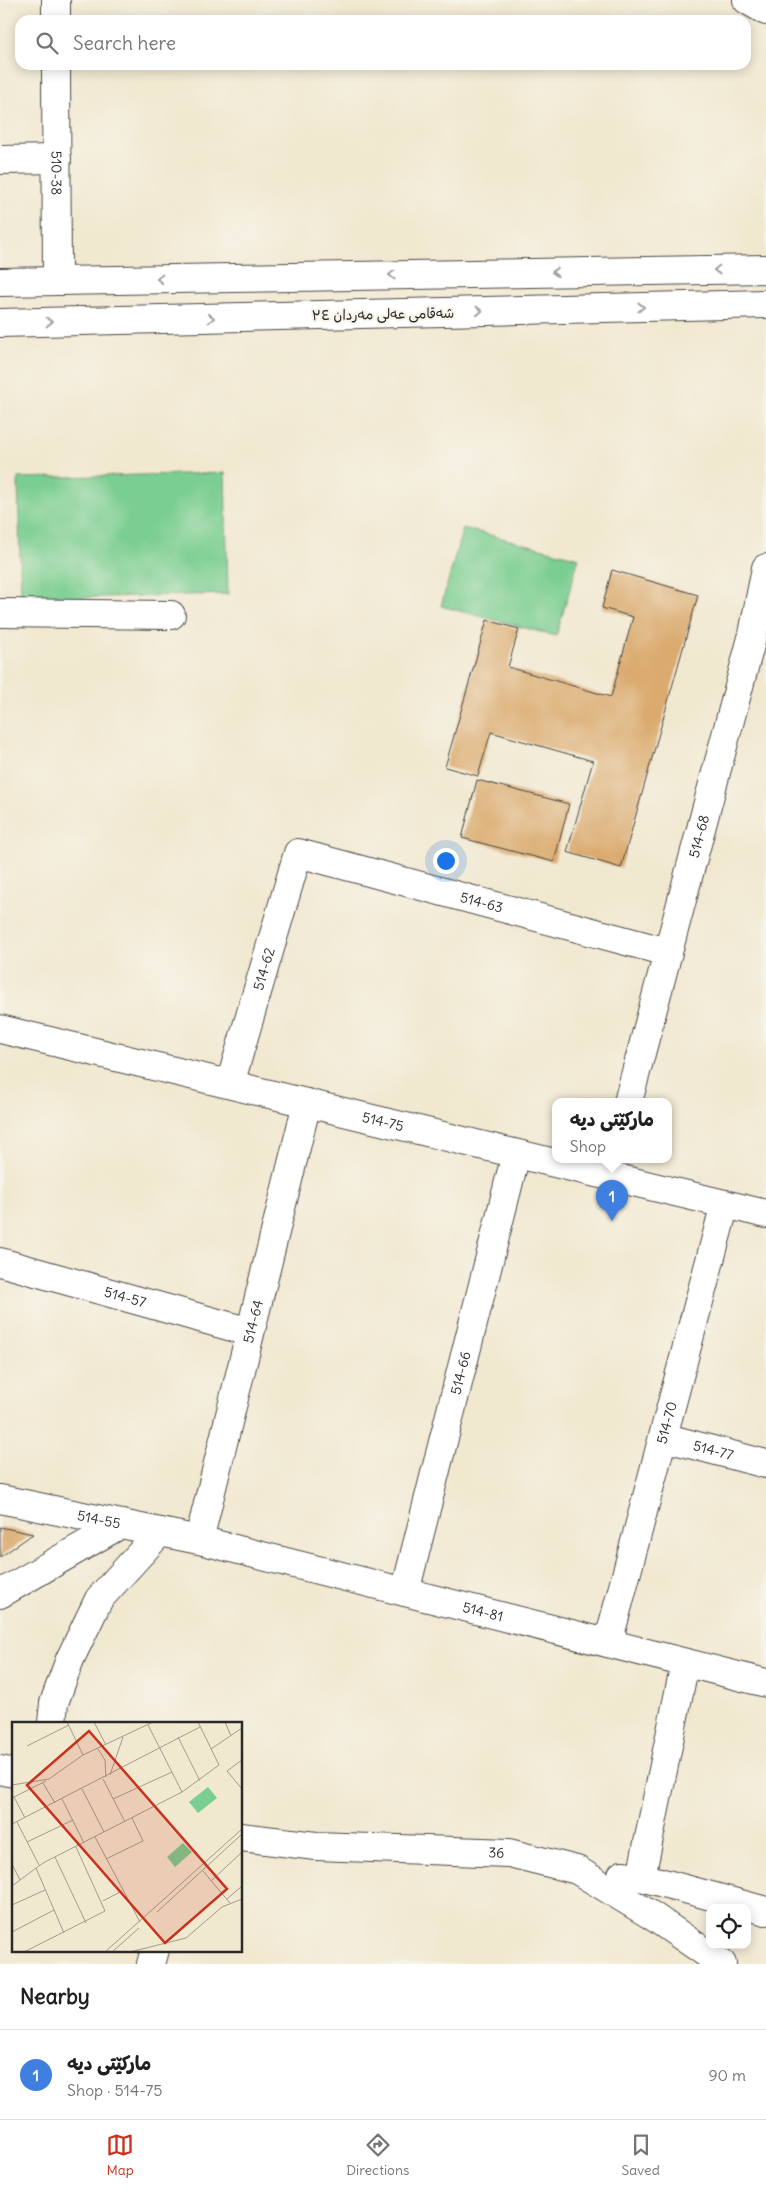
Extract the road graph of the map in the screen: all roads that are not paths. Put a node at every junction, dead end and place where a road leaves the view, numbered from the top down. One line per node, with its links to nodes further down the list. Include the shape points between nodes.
1 (56, 0): 4 (street)
2 (747, 0): 3 (street)
3 (766, 11)
4 (56, 15)
5 (56, 70): 6 (street, 510-38)
6 (57, 159): 7 (street); 9 (street, 510-38)
7 (0, 160)
8 (766, 269): 9 (street, one-way to 9)
9 (57, 280): 10 (street)
10 (0, 282)
11 (766, 304): 12 (street, شەقامی عەلی مەردان ٣٤, one-way to 11)
12 (0, 323)
13 (766, 568): 16 (street, 514-68)
14 (0, 614): 15 (street)
15 (171, 615)
16 (760, 636): 18 (street, 514-68)
17 (298, 853): 18 (street, 514-63); 20 (street, 514-62)
18 (667, 952): 21 (street, 514-68)
19 (0, 1029): 20 (street, 514-75)
20 (230, 1084): 22 (street, 514-75)
21 (629, 1098)
22 (307, 1103): 23 (street, 514-75); 30 (street, 514-64)
23 (516, 1154): 24 (street, 514-75); 37 (street, 514-66)
24 (552, 1159)
25 (577, 1163): 26 (street, 514-75)
26 (611, 1168): 27 (street, 514-75)
27 (725, 1204): 28 (street, 514-75); 31 (street, 514-70)
28 (766, 1214)
29 (0, 1262): 30 (street, 514-57)
30 (250, 1332): 36 (street, 514-64)
31 (663, 1437): 32 (street, 514-77); 39 (street, 514-70)
32 (766, 1464)
33 (0, 1499): 34 (street, 514-55)
34 (121, 1524): 35 (street, 514-55); 38 (street)
35 (160, 1532): 36 (street, 514-55); 42 (street, via 99,1599 67,1668 54,1703)
36 (199, 1540): 37 (street, 514-81)
37 (405, 1592): 39 (street, 514-81)
38 (0, 1594)
39 (608, 1644): 40 (street, 514-81)
40 (685, 1663): 41 (street, 514-81); 45 (street)
41 (766, 1684)
42 (52, 1722)
43 (242, 1836): 44 (street, 36, via 316,1846 509,1853)
44 (577, 1870): 45 (street); 47 (street, 36)
45 (641, 1878): 46 (street)
46 (766, 1911)
47 (722, 1964)

